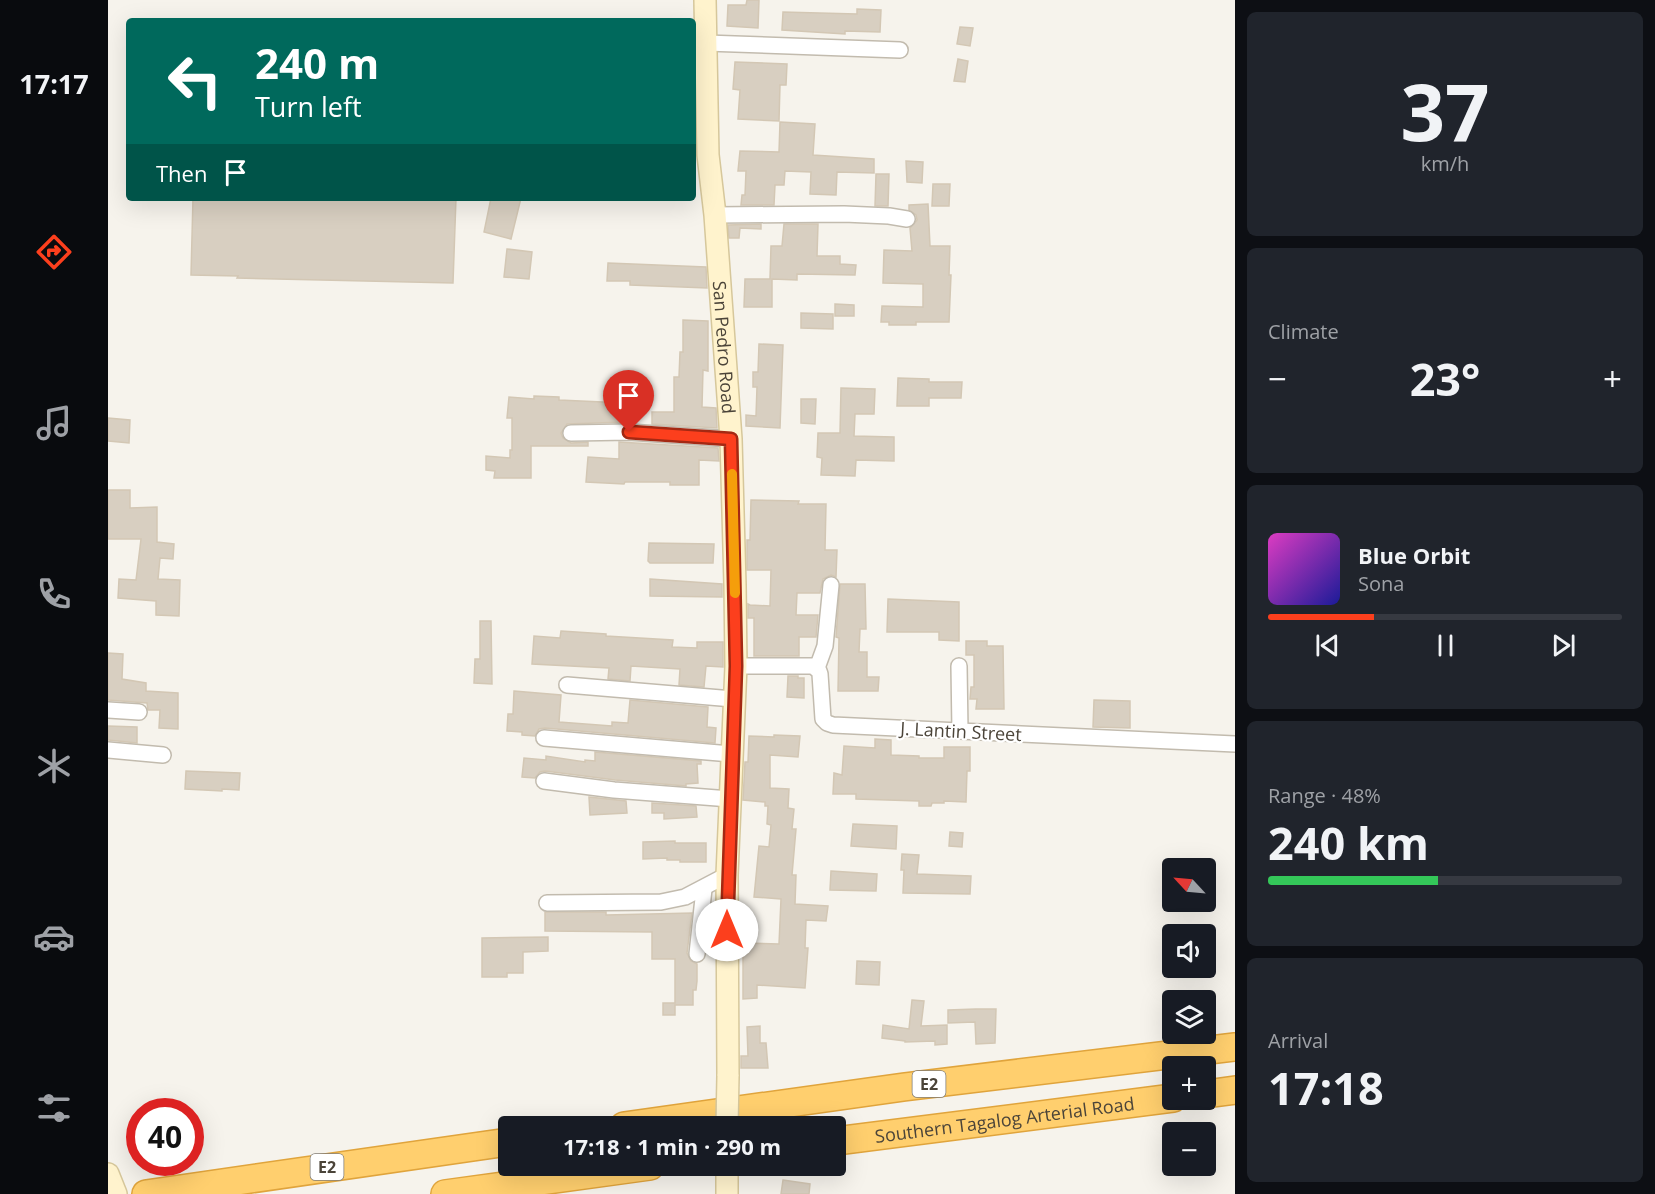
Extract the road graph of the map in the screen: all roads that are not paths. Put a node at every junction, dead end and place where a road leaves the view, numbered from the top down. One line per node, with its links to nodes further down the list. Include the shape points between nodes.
1 (705, 0): 2 (street, San Pedro Road)
2 (706, 43): 3 (street); 4 (street, San Pedro Road, via 708,155)
3 (900, 50)
4 (715, 215): 5 (street, via 853,214); 7 (street, San Pedro Road)
5 (907, 219)
6 (571, 433): 7 (street, via 629,432)
7 (731, 439): 9 (street, San Pedro Road)
8 (831, 585): 11 (street, via 825,646)
9 (736, 666): 11 (street); 13 (street, San Pedro Road)
10 (959, 666): 16 (street)
11 (817, 668): 16 (street, J. Lantin Street, via 823,719 827,723)
12 (567, 685): 13 (street)
13 (734, 699): 20 (street, San Pedro Road)
14 (108, 710): 15 (street)
15 (139, 712)
16 (960, 731): 18 (street, J. Lantin Street)
17 (544, 738): 20 (street)
18 (1235, 744)
19 (108, 750): 21 (street)
20 (731, 754): 23 (street, San Pedro Road)
21 (163, 755)
22 (544, 781): 23 (street)
23 (730, 799): 24 (street, San Pedro Road)
24 (727, 875): 25 (street); 33 (street, San Pedro Road, bridge)
25 (704, 889): 26 (street, via 661,902); 27 (street)
26 (547, 903)
27 (697, 954)
28 (1235, 1047): 32 (highway, E2)
29 (1235, 1090): 30 (highway)
30 (1216, 1093)
31 (1162, 1099): 34 (highway, Southern Tagalog Arterial Road)
32 (696, 1116)
33 (727, 1116)
34 (846, 1140)
35 (498, 1143): 40 (highway, E2)
36 (108, 1174): 39 (street)
37 (577, 1176): 41 (highway)
38 (727, 1176): 42 (street)
39 (116, 1194)
40 (146, 1194)
41 (445, 1194)
42 (727, 1194)

